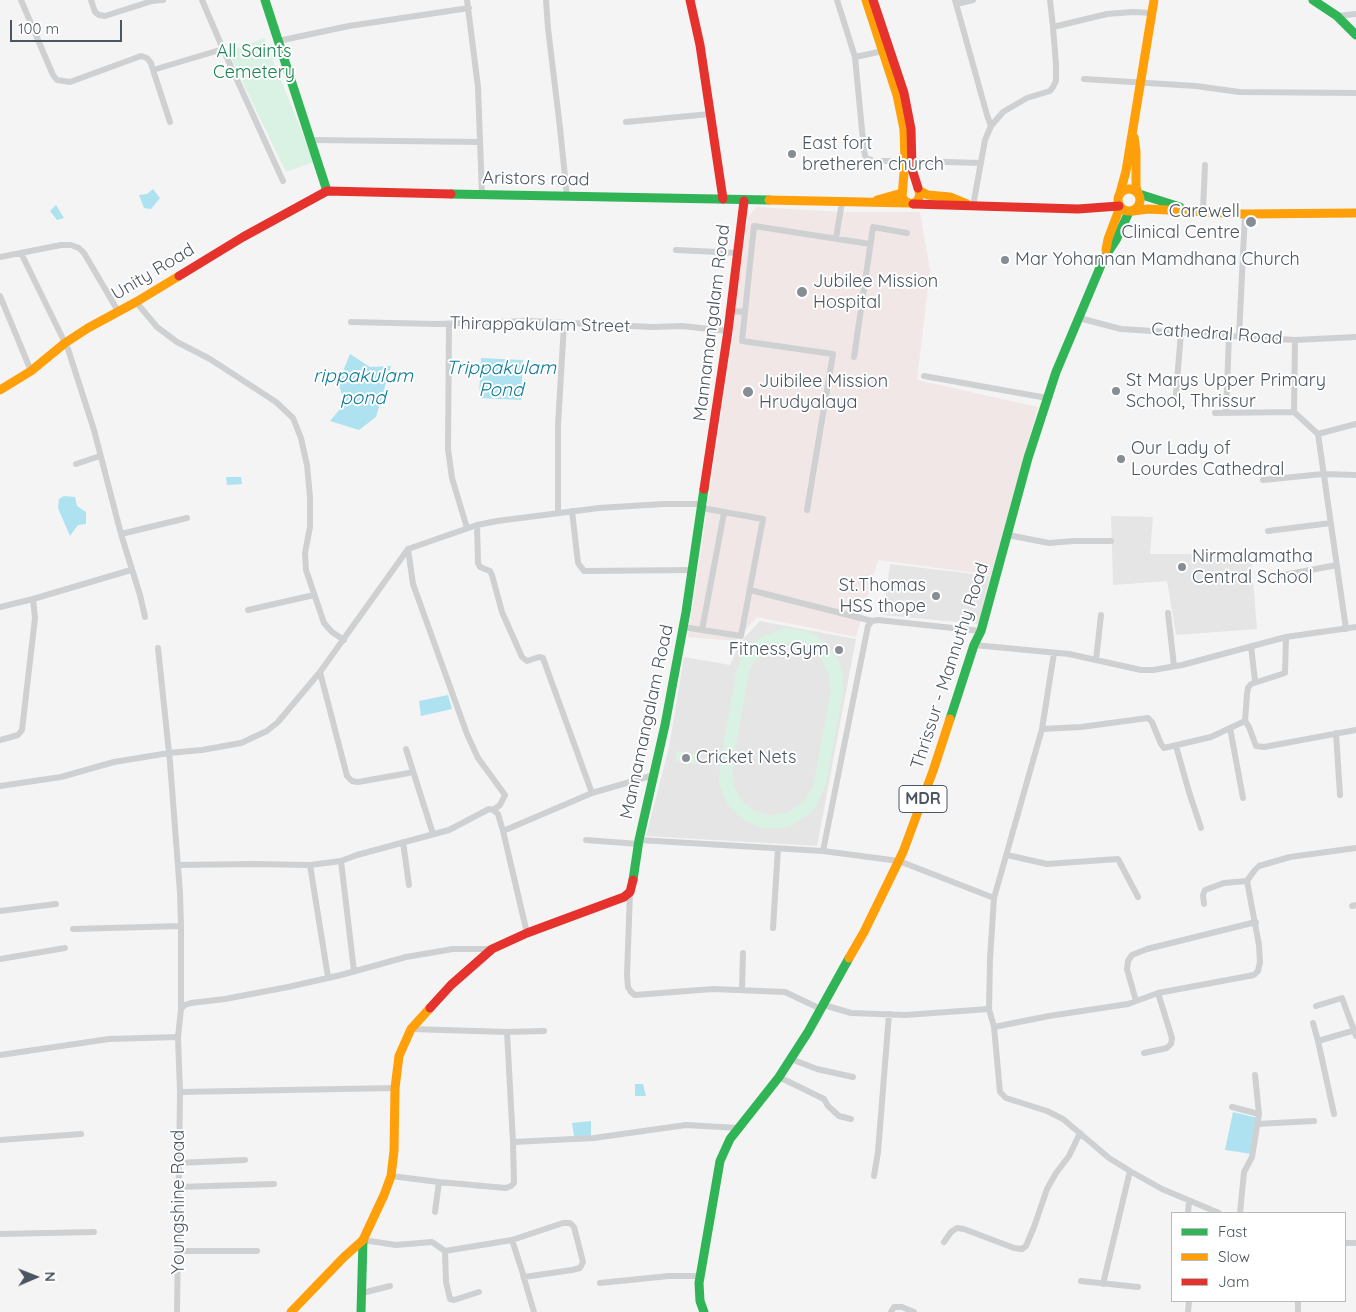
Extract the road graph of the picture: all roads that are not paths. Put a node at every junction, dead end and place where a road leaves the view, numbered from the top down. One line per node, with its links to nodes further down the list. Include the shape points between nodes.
1 (21, 0): 27 (street, via 57,80 70,82 141,56 147,58)
2 (91, 0): 3 (street, via 95,12 105,16)
3 (163, 0)
4 (202, 0): 24 (street)
5 (265, 0): 23 (main road)
6 (467, 0): 17 (street)
7 (546, 0): 47 (street)
8 (690, 0): 31 (main road)
9 (837, 0): 26 (street)
10 (866, 0): 25 (main road)
11 (873, 0): 38 (main road, via 904,93 911,129)
12 (973, 0): 16 (street)
13 (1050, 0): 21 (street)
14 (1154, 0): 18 (main road, MDR)
15 (1313, 0): 20 (main road)
16 (955, 2): 34 (street, via 986,115)
17 (469, 8): 23 (street, via 350,26); 37 (street)
18 (1153, 13): 21 (street, via 1107,14); 29 (main road, MDR)
19 (1356, 14): 20 (street)
20 (1337, 16): 22 (main road)
21 (1053, 27): 34 (street, via 1056,64 1053,87 1003,112)
22 (1356, 35)
23 (278, 41): 36 (main road)
24 (223, 49): 27 (street); 41 (street)
25 (883, 51): 26 (street); 38 (main road, via 897,95)
26 (855, 57): 38 (street, via 866,158)
27 (153, 70): 32 (street)
28 (1084, 79): 29 (street)
29 (1140, 83): 30 (street, via 1239,92); 35 (main road, MDR)
30 (1356, 93)
31 (710, 114): 33 (street); 48 (main road)
32 (170, 122)
33 (626, 122)
34 (992, 126): 39 (street)
35 (1133, 126): 45 (main road, MDR); 50 (main road, MDR)
36 (311, 140): 37 (street); 43 (main road)
37 (480, 142): 46 (street)
38 (908, 161): 39 (street); 42 (main road); 44 (main road)
39 (980, 163): 54 (street)
40 (1205, 166): 56 (street)
41 (283, 181)
42 (919, 190): 44 (main road, via 911,185); 53 (main road, via 920,198); 54 (main road)
43 (327, 191): 46 (main road, Aristors road); 69 (main road, Unity Road)
44 (902, 192): 52 (main road); 53 (main road, via 904,200)
45 (1138, 193): 50 (main road, via 1127,189); 55 (main road); 57 (main road, via 1140,204)
46 (482, 195): 47 (main road, Aristors road)
47 (567, 196): 48 (main road, Aristors road)
48 (723, 199): 49 (main road, Aristors road)
49 (744, 201): 51 (main road); 65 (main road, Mannamangalam Road)
50 (1120, 201): 54 (main road, via 1078,209); 57 (main road); 67 (main road, MDR)
51 (842, 202): 52 (main road); 61 (street)
52 (868, 203): 53 (main road)
53 (910, 203): 54 (main road)
54 (973, 206)
55 (1188, 210): 56 (main road); 57 (main road)
56 (1203, 211): 59 (main road)
57 (1131, 212): 67 (main road, MDR)
58 (1356, 213): 59 (main road)
59 (1245, 214): 80 (street)
60 (907, 233): 62 (street, via 873,227)
61 (836, 238): 62 (street); 72 (street, via 754,226)
62 (870, 244): 84 (street)
63 (676, 250): 65 (street)
64 (21, 253): 66 (street); 70 (street, via 61,245 79,248); 83 (street)
65 (738, 253): 71 (main road, Mannamangalam Road)
66 (0, 257)
67 (1104, 258): 73 (main road, Thrissur - Mannuthy Road / MDR)
68 (0, 296): 85 (street)
69 (136, 302): 70 (main road, Unity Road); 119 (street, via 157,327 177,342 210,358 276,402 293,418 307,465 310,527 305,554)
70 (118, 311): 83 (main road, Unity Road)
71 (730, 312): 72 (street); 77 (main road, Mannamangalam Road)
72 (745, 312): 101 (street, via 742,341 833,354)
73 (1078, 318): 78 (street, Cathedral Road, via 1121,329); 89 (main road, Thrissur - Mannuthy Road / MDR)
74 (351, 322): 75 (street, Thirappakulam Street)
75 (449, 324): 76 (street, Thirappakulam Street, via 529,321); 108 (street, via 448,449 452,478)
76 (564, 324): 77 (street, Thirappakulam Street, via 682,326); 103 (street, via 557,444)
77 (728, 331): 100 (main road, Mannamangalam Road)
78 (1181, 332): 79 (street, Cathedral Road); 88 (street)
79 (1229, 335): 80 (street, Cathedral Road); 92 (street)
80 (1239, 336): 82 (street, Cathedral Road)
81 (1356, 337): 82 (street, Cathedral Road)
82 (1295, 340): 90 (street)
83 (65, 343): 85 (main road, Unity Road); 95 (street)
84 (854, 357)
85 (30, 371): 87 (main road, Unity Road)
86 (924, 376): 89 (street)
87 (0, 390)
88 (1176, 394)
89 (1048, 398): 111 (main road, Thrissur - Mannuthy Road / MDR)
90 (1294, 412): 92 (street); 94 (street)
91 (1215, 413): 92 (street)
92 (1226, 413)
93 (1356, 424): 94 (street)
94 (1318, 434): 97 (street)
95 (100, 456): 96 (street); 110 (street)
96 (76, 464)
97 (1323, 474): 98 (street); 99 (street); 106 (street)
98 (1356, 475)
99 (1263, 480)
100 (703, 506): 102 (street, via 655,504); 104 (street); 116 (main road, Mannamangalam Road)
101 (807, 510)
102 (572, 511): 103 (street); 116 (street, via 578,562 584,571)
103 (558, 513): 107 (street)
104 (724, 513): 118 (street, via 762,520); 130 (street)
105 (188, 518): 110 (street)
106 (1331, 523): 109 (street); 114 (street)
107 (476, 525): 108 (street); 154 (street, via 478,563 492,575 502,612 522,657 527,661 543,658)
108 (467, 528): 113 (street)
109 (1268, 531)
110 (120, 534): 115 (street)
111 (1008, 535): 112 (street, via 1049,543); 131 (main road, Thrissur - Mannuthy Road / MDR)
112 (1112, 541)
113 (408, 549): 133 (street); 157 (street, via 416,592 467,734 478,758 505,795)
114 (1337, 565): 117 (street); 129 (street)
115 (131, 570): 120 (street); 125 (street)
116 (693, 570): 127 (main road, Mannamangalam Road)
117 (1278, 576)
118 (750, 590): 126 (street); 130 (street, via 742,636)
119 (314, 595): 122 (street); 133 (street, via 324,622)
120 (33, 599): 121 (street); 147 (street, via 35,628 22,730 18,735)
121 (0, 607)
122 (248, 610)
123 (1168, 613): 139 (street)
124 (1101, 615): 138 (street)
125 (144, 617)
126 (872, 621): 131 (street); 166 (street, via 868,626)
127 (684, 627): 130 (street); 152 (main road, Mannamangalam Road)
128 (1356, 627): 129 (street)
129 (1346, 629): 132 (street)
130 (702, 630)
131 (981, 631): 134 (main road, Thrissur - Mannuthy Road / MDR)
132 (1286, 637): 135 (street); 141 (street, via 1285,672)
133 (344, 640): 140 (street)
134 (974, 645): 137 (street); 168 (main road, Thrissur - Mannuthy Road / MDR, via 933,771)
135 (1251, 646): 139 (street); 141 (street)
136 (158, 648): 150 (street, Youngshine Road)
137 (1054, 653): 138 (street); 144 (street)
138 (1096, 660): 139 (street, via 1141,670)
139 (1174, 666)
140 (320, 672): 150 (street, via 267,732 240,743); 151 (street, via 347,776 358,782)
141 (1255, 681): 142 (street, via 1248,688)
142 (1245, 721): 143 (street); 146 (street, via 1256,746)
143 (1230, 728): 148 (street, via 1211,737); 156 (street)
144 (1042, 729): 148 (street, via 1148,718 1162,747); 167 (street)
145 (1356, 730): 146 (street)
146 (1336, 734): 155 (street)
147 (0, 740)
148 (1176, 746): 158 (street)
149 (406, 749): 160 (street)
150 (169, 753): 153 (street, via 114,762 60,777); 170 (street, Youngshine Road)
151 (409, 773)
152 (654, 775): 154 (street); 163 (main road, Mannamangalam Road)
153 (0, 786)
154 (592, 793): 159 (street)
155 (1340, 795)
156 (1243, 798)
157 (493, 810): 159 (street, via 498,814); 160 (street, via 481,812 449,830)
158 (1201, 828)
159 (504, 831): 184 (street)
160 (433, 834): 162 (street)
161 (586, 840): 163 (street)
162 (404, 842): 169 (street); 173 (street)
163 (639, 842): 164 (street); 174 (main road, Mannamangalam Road)
164 (778, 848): 166 (street); 182 (street)
165 (1356, 848): 172 (street, via 1276,860 1259,866)
166 (823, 851): 168 (street)
167 (1007, 855): 175 (street, via 1047,864 1118,859); 176 (street)
168 (899, 860): 176 (street); 195 (main road, Thrissur - Mannuthy Road / MDR)
169 (341, 861): 171 (street); 189 (street)
170 (178, 865): 171 (street); 181 (street, Youngshine Road)
171 (310, 865): 190 (street)
172 (1247, 881): 178 (street, via 1224,883 1205,890); 180 (street)
173 (409, 885)
174 (630, 892): 184 (main road); 191 (street, via 627,976 631,992 635,995)
175 (1138, 897)
176 (994, 898): 197 (street)
177 (56, 904): 179 (street)
178 (1204, 904)
179 (0, 911)
180 (1256, 922): 192 (street, via 1260,962 1254,974); 193 (street, via 1132,955 1127,969)
181 (182, 926): 183 (street); 196 (street, Youngshine Road)
182 (774, 928)
183 (73, 929)
184 (527, 933): 186 (main road)
185 (65, 948): 188 (street)
186 (492, 949): 189 (street, via 430,952); 201 (main road, via 451,985)
187 (743, 953): 191 (street)
188 (0, 959)
189 (354, 971): 190 (street)
190 (328, 977): 196 (street, via 225,999 185,1004)
191 (742, 990): 195 (street, via 785,992)
192 (1158, 993): 193 (street); 207 (street, via 1172,1044)
193 (1136, 1001): 200 (street)
194 (1316, 1006): 204 (street, via 1342,998)
195 (822, 1007): 198 (street, via 851,1013); 209 (main road, Thrissur - Mannuthy Road / MDR)
196 (181, 1009): 205 (street, Youngshine Road)
197 (989, 1009): 198 (street); 200 (street)
198 (889, 1014): 230 (street)
199 (1313, 1023): 206 (street)
200 (994, 1028): 222 (street, via 1000,1092 1006,1098 1063,1119)
201 (411, 1029): 203 (street); 213 (main road, via 402,1044)
202 (544, 1031): 203 (street)
203 (507, 1032): 225 (street)
204 (1355, 1033): 206 (street)
205 (178, 1037): 208 (street, via 109,1039); 214 (street, Youngshine Road)
206 (1318, 1041): 217 (street)
207 (1144, 1053)
208 (0, 1055)
209 (791, 1059): 211 (main road, Thrissur - Mannuthy Road / MDR); 212 (street)
210 (1255, 1075): 216 (street)
211 (779, 1077): 218 (street, via 824,1099 839,1116); 221 (main road, Thrissur - Mannuthy Road / MDR)
212 (852, 1077)
213 (395, 1088): 214 (street); 229 (main road)
214 (180, 1092): 227 (street, Youngshine Road)
215 (1232, 1107): 216 (street)
216 (1259, 1114): 220 (street)
217 (1334, 1114)
218 (850, 1119)
219 (1314, 1121): 220 (street)
220 (1257, 1124): 238 (street, via 1252,1157 1244,1172)
221 (740, 1128): 225 (street, via 686,1125 594,1138); 248 (main road, Thrissur - Mannuthy Road / MDR, via 730,1139 720,1161)
222 (1080, 1133): 228 (street); 243 (street, via 1047,1189 1026,1246 1014,1248 957,1228)
223 (81, 1134): 224 (street)
224 (0, 1140)
225 (513, 1142): 231 (street, via 514,1183 511,1186)
226 (245, 1160): 227 (street)
227 (178, 1163): 233 (street, Youngshine Road)
228 (1130, 1172): 234 (street); 251 (street)
229 (391, 1176): 231 (street); 241 (main road)
230 (874, 1176)
231 (439, 1182): 235 (street)
232 (274, 1184): 233 (street)
233 (178, 1187): 244 (street, Youngshine Road)
234 (1189, 1201): 236 (street); 237 (street)
235 (434, 1212)
236 (1188, 1212)
237 (1216, 1212)
238 (1240, 1212)
239 (94, 1232): 240 (street)
240 (0, 1234)
241 (363, 1240): 246 (street, via 396,1245 432,1242); 255 (main road); 257 (main road)
242 (512, 1240): 246 (street); 247 (street); 247 (street, via 563,1223 574,1227 583,1262 580,1268 524,1277)
243 (944, 1242)
244 (178, 1251): 245 (street); 256 (street, Youngshine Road)
245 (257, 1251)
246 (445, 1251): 254 (street, via 450,1299)
247 (522, 1271): 259 (street)
248 (700, 1276): 250 (street); 260 (main road, Thrissur - Mannuthy Road / MDR, via 700,1301)
249 (1081, 1281): 251 (street)
250 (600, 1283)
251 (1103, 1284): 253 (street)
252 (390, 1286): 255 (street)
253 (1138, 1287)
254 (479, 1292)
255 (362, 1293): 258 (main road)
256 (177, 1312)
257 (292, 1312)
258 (361, 1312)
259 (534, 1312)
260 (704, 1312)
261 (890, 1312): 262 (street, via 894,1307 902,1307)
262 (914, 1312)

